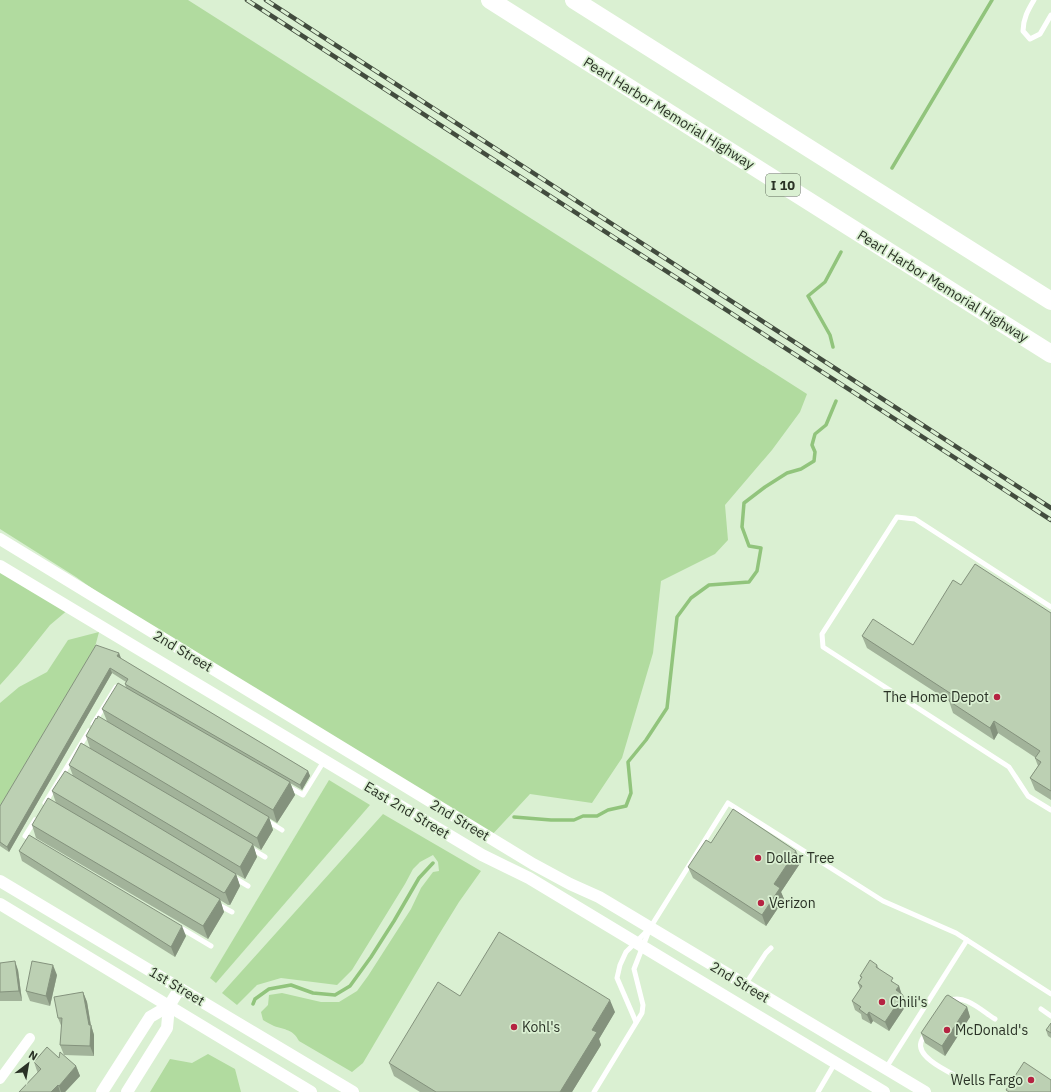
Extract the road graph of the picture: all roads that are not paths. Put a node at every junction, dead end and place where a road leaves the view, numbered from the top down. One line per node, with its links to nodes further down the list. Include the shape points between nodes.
1 (486, 0): 6 (highway)
2 (490, 0): 6 (highway, Pearl Harbor Memorial Highway / I 10)
3 (574, 0): 7 (highway)
4 (1034, 0): 5 (lane, via 1027,11 1022,31 1030,39 1040,34)
5 (1051, 15)
6 (515, 16): 8 (highway, Pearl Harbor Memorial Highway / I 10)
7 (1051, 301)
8 (1051, 354)
9 (0, 539): 40 (street, 2nd Street, via 527,860 599,897)
10 (0, 566): 16 (street, 2nd Street)
11 (1051, 607): 25 (lane, via 915,519 897,517 822,634 823,647 1009,767 1028,796)
12 (129, 694): 13 (lane, via 116,687)
13 (96, 720): 14 (lane); 15 (lane)
14 (102, 724)
15 (79, 747): 17 (lane); 19 (lane)
16 (308, 750): 18 (street, East 2nd Street)
17 (86, 751)
18 (324, 760): 21 (lane, via 303,795); 32 (street, East 2nd Street)
19 (62, 775): 20 (lane); 22 (lane)
20 (69, 779)
21 (283, 783)
22 (46, 802): 23 (lane); 24 (lane)
23 (53, 806)
24 (42, 809)
25 (1051, 810)
26 (38, 816): 29 (lane, via 25,836)
27 (262, 818): 28 (lane)
28 (282, 830)
29 (39, 844)
30 (245, 845): 31 (lane)
31 (265, 857)
32 (506, 867): 42 (street, 2nd Street, via 529,878)
33 (228, 874): 35 (lane)
34 (0, 881): 46 (street, 1st Street)
35 (248, 886)
36 (211, 900): 38 (lane)
37 (0, 904): 48 (street, 1st Street)
38 (232, 912)
39 (177, 925): 43 (lane)
40 (650, 928): 41 (lane, via 728,803 883,900); 42 (lane); 42 (lane); 45 (street, 2nd Street)
41 (967, 940): 47 (lane); 57 (lane)
42 (640, 945): 53 (lane, via 634,969 643,1004 642,1013); 53 (lane, via 626,952 617,978); 56 (street, 2nd Street)
43 (211, 946)
44 (771, 948): 45 (lane)
45 (745, 985): 57 (street, 2nd Street)
46 (180, 988): 48 (street); 63 (street, 1st Street)
47 (1051, 994)
48 (169, 1006): 60 (street, via 150,1018); 61 (street, via 167,1028); 62 (street, 1st Street)
49 (943, 1008): 52 (lane, via 947,1002 959,998)
50 (1041, 1010): 51 (lane)
51 (1051, 1016)
52 (995, 1019)
53 (636, 1022): 64 (lane)
54 (930, 1028): 58 (lane, via 921,1041 920,1048 929,1060)
55 (30, 1038): 59 (street)
56 (835, 1063): 65 (lane); 66 (street, 2nd Street)
57 (885, 1069): 67 (street, 2nd Street)
58 (958, 1077)
59 (0, 1079)
60 (102, 1092)
61 (127, 1092)
62 (311, 1092)
63 (353, 1092)
64 (594, 1092)
65 (818, 1092)
66 (884, 1092)
67 (924, 1092)

